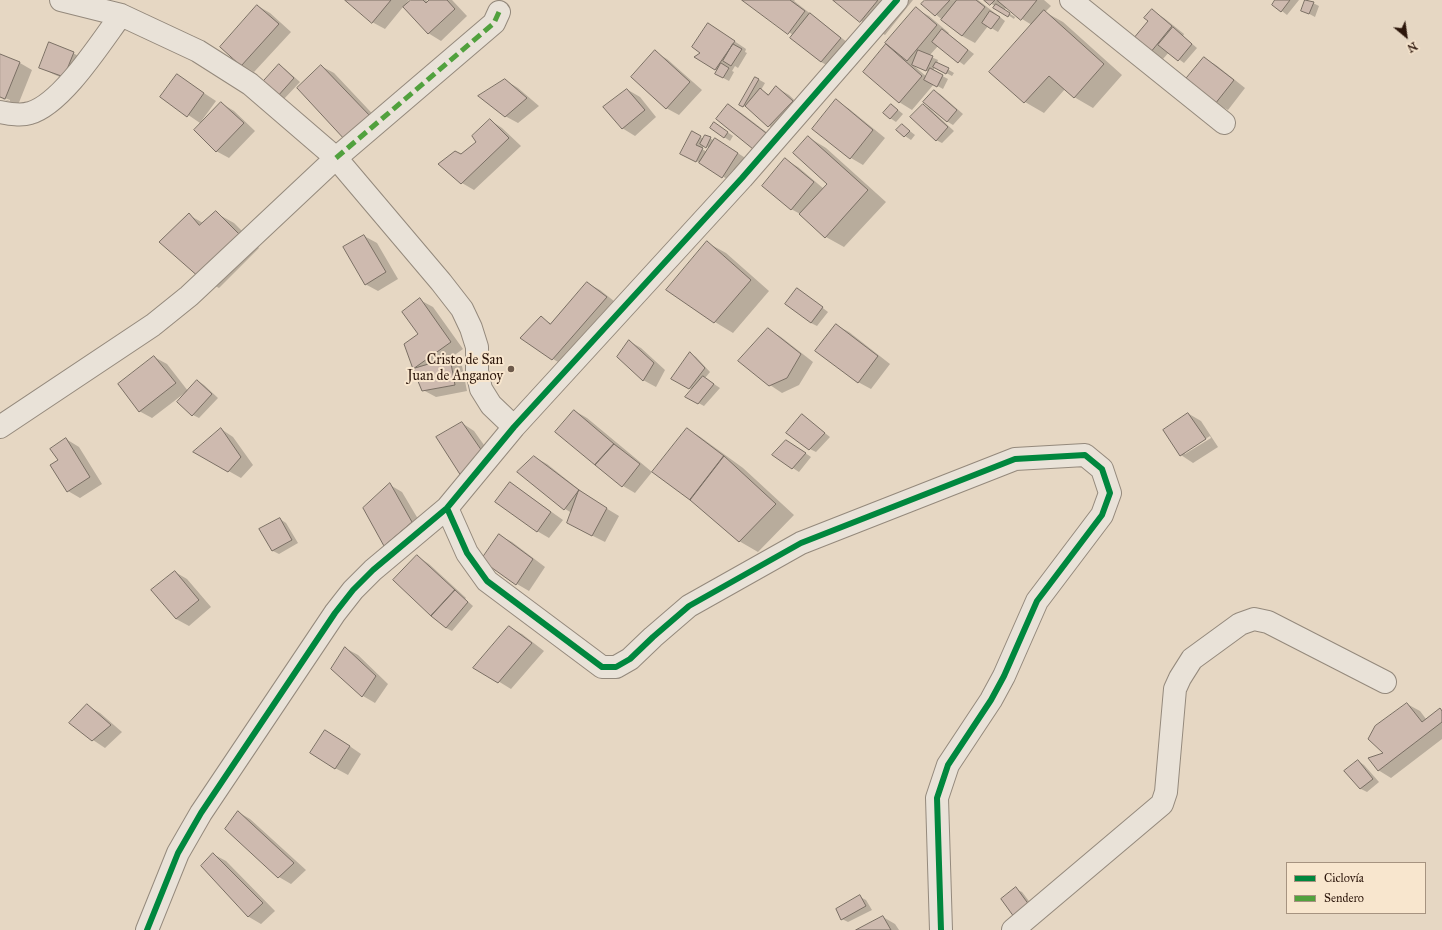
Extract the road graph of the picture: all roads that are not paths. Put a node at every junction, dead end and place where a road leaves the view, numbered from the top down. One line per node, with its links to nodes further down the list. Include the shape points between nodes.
1 (61, 0): 5 (street)
2 (897, 0): 10 (street, via 742,178)
3 (1071, 0): 7 (street)
4 (499, 12): 8 (street, via 494,23)
5 (121, 15): 6 (street, via 68,86 47,105 30,113 12,115); 8 (street, via 198,51 250,84)
6 (0, 112)
7 (1224, 123)
8 (336, 158): 9 (street, via 188,296 153,325); 10 (street, via 462,309 477,347 477,371 482,389 491,404)
9 (0, 427)
10 (514, 427): 11 (street)
11 (447, 508): 13 (street, via 373,570 335,613 201,813 178,853); 14 (street, via 467,553 487,581 602,667 616,667 630,659 689,606 801,544 1015,459 1085,455 1102,469 1110,493 1102,515 1037,601 991,700 948,765 937,798)
12 (1385, 682): 15 (street, via 1268,622 1254,619 1240,624 1192,659 1174,689 1166,792 1162,804)
13 (147, 930)
14 (941, 930)
15 (1014, 930)

